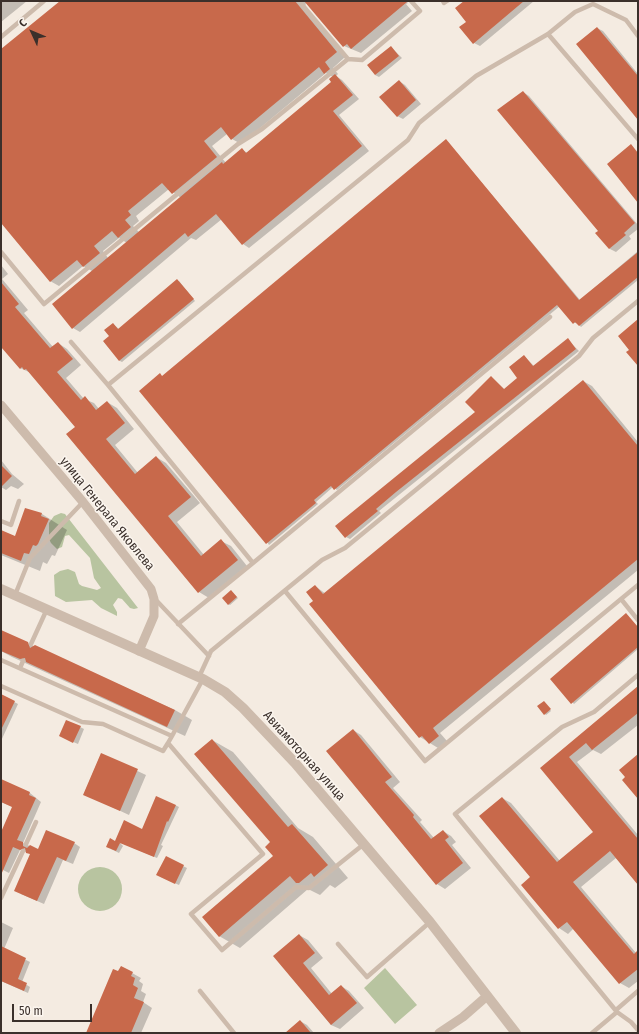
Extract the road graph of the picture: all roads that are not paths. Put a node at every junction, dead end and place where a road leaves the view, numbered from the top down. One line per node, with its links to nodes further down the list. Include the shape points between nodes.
1 (44, 1): 9 (lane)
2 (299, 1): 10 (lane)
3 (411, 1): 10 (lane, via 420,11 362,60)
4 (443, 1): 5 (lane)
5 (447, 1)
6 (592, 2): 7 (lane); 8 (lane, via 626,20)
7 (548, 34): 11 (lane); 16 (lane, via 476,76 419,123 408,140)
8 (638, 36)
9 (1, 37)
10 (348, 59): 12 (lane, via 262,130 238,144 44,304)
11 (638, 139)
12 (1, 252)
13 (638, 302): 24 (lane, via 593,338 579,356 345,548 322,560)
14 (550, 317): 21 (lane)
15 (71, 342): 16 (lane)
16 (108, 385): 21 (lane)
17 (1, 405): 19 (street, улица Генерала Яковлева)
18 (19, 501): 20 (lane, via 11,525)
19 (83, 502): 25 (lane, via 30,558); 26 (street, улица Генерала Яковлева, via 151,589)
20 (1, 521)
21 (253, 563): 30 (lane)
22 (638, 585): 27 (lane)
23 (2, 591): 25 (street, Авиамоторная улица)
24 (285, 591): 27 (lane, via 425,761); 33 (lane, via 211,651)
25 (15, 595): 28 (street, Авиамоторная улица)
26 (154, 599): 30 (lane); 32 (street, via 154,616)
27 (621, 599): 29 (lane)
28 (47, 609): 31 (lane); 32 (street, Авиамоторная улица)
29 (638, 620)
30 (178, 624): 33 (lane)
31 (31, 644)
32 (139, 651): 38 (street, Авиамоторная улица)
33 (209, 656): 38 (lane)
34 (1, 660): 36 (lane)
35 (23, 661): 36 (lane)
36 (20, 668): 40 (lane)
37 (638, 675): 52 (lane, via 594,712 562,727 455,814)
38 (201, 678): 40 (lane); 44 (street, Авиамоторная улица, via 225,692 243,708 295,763)
39 (1, 686): 41 (lane, via 82,722 102,724 163,751)
40 (172, 736): 41 (lane)
41 (168, 743): 44 (lane, via 263,854 191,914 222,950 296,887 309,888)
42 (36, 822): 43 (lane)
43 (26, 844)
44 (364, 844): 47 (street, Авиамоторная улица)
45 (23, 851): 46 (lane)
46 (1, 898)
47 (430, 922): 48 (lane, via 367,977); 51 (street, Авиамоторная улица)
48 (338, 944)
49 (200, 991): 55 (lane)
50 (638, 991): 52 (lane)
51 (487, 996): 54 (street); 56 (street, Авиамоторная улица)
52 (616, 1011): 53 (lane); 57 (lane)
53 (638, 1030)
54 (445, 1032)
55 (234, 1033)
56 (516, 1033)
57 (592, 1033)

